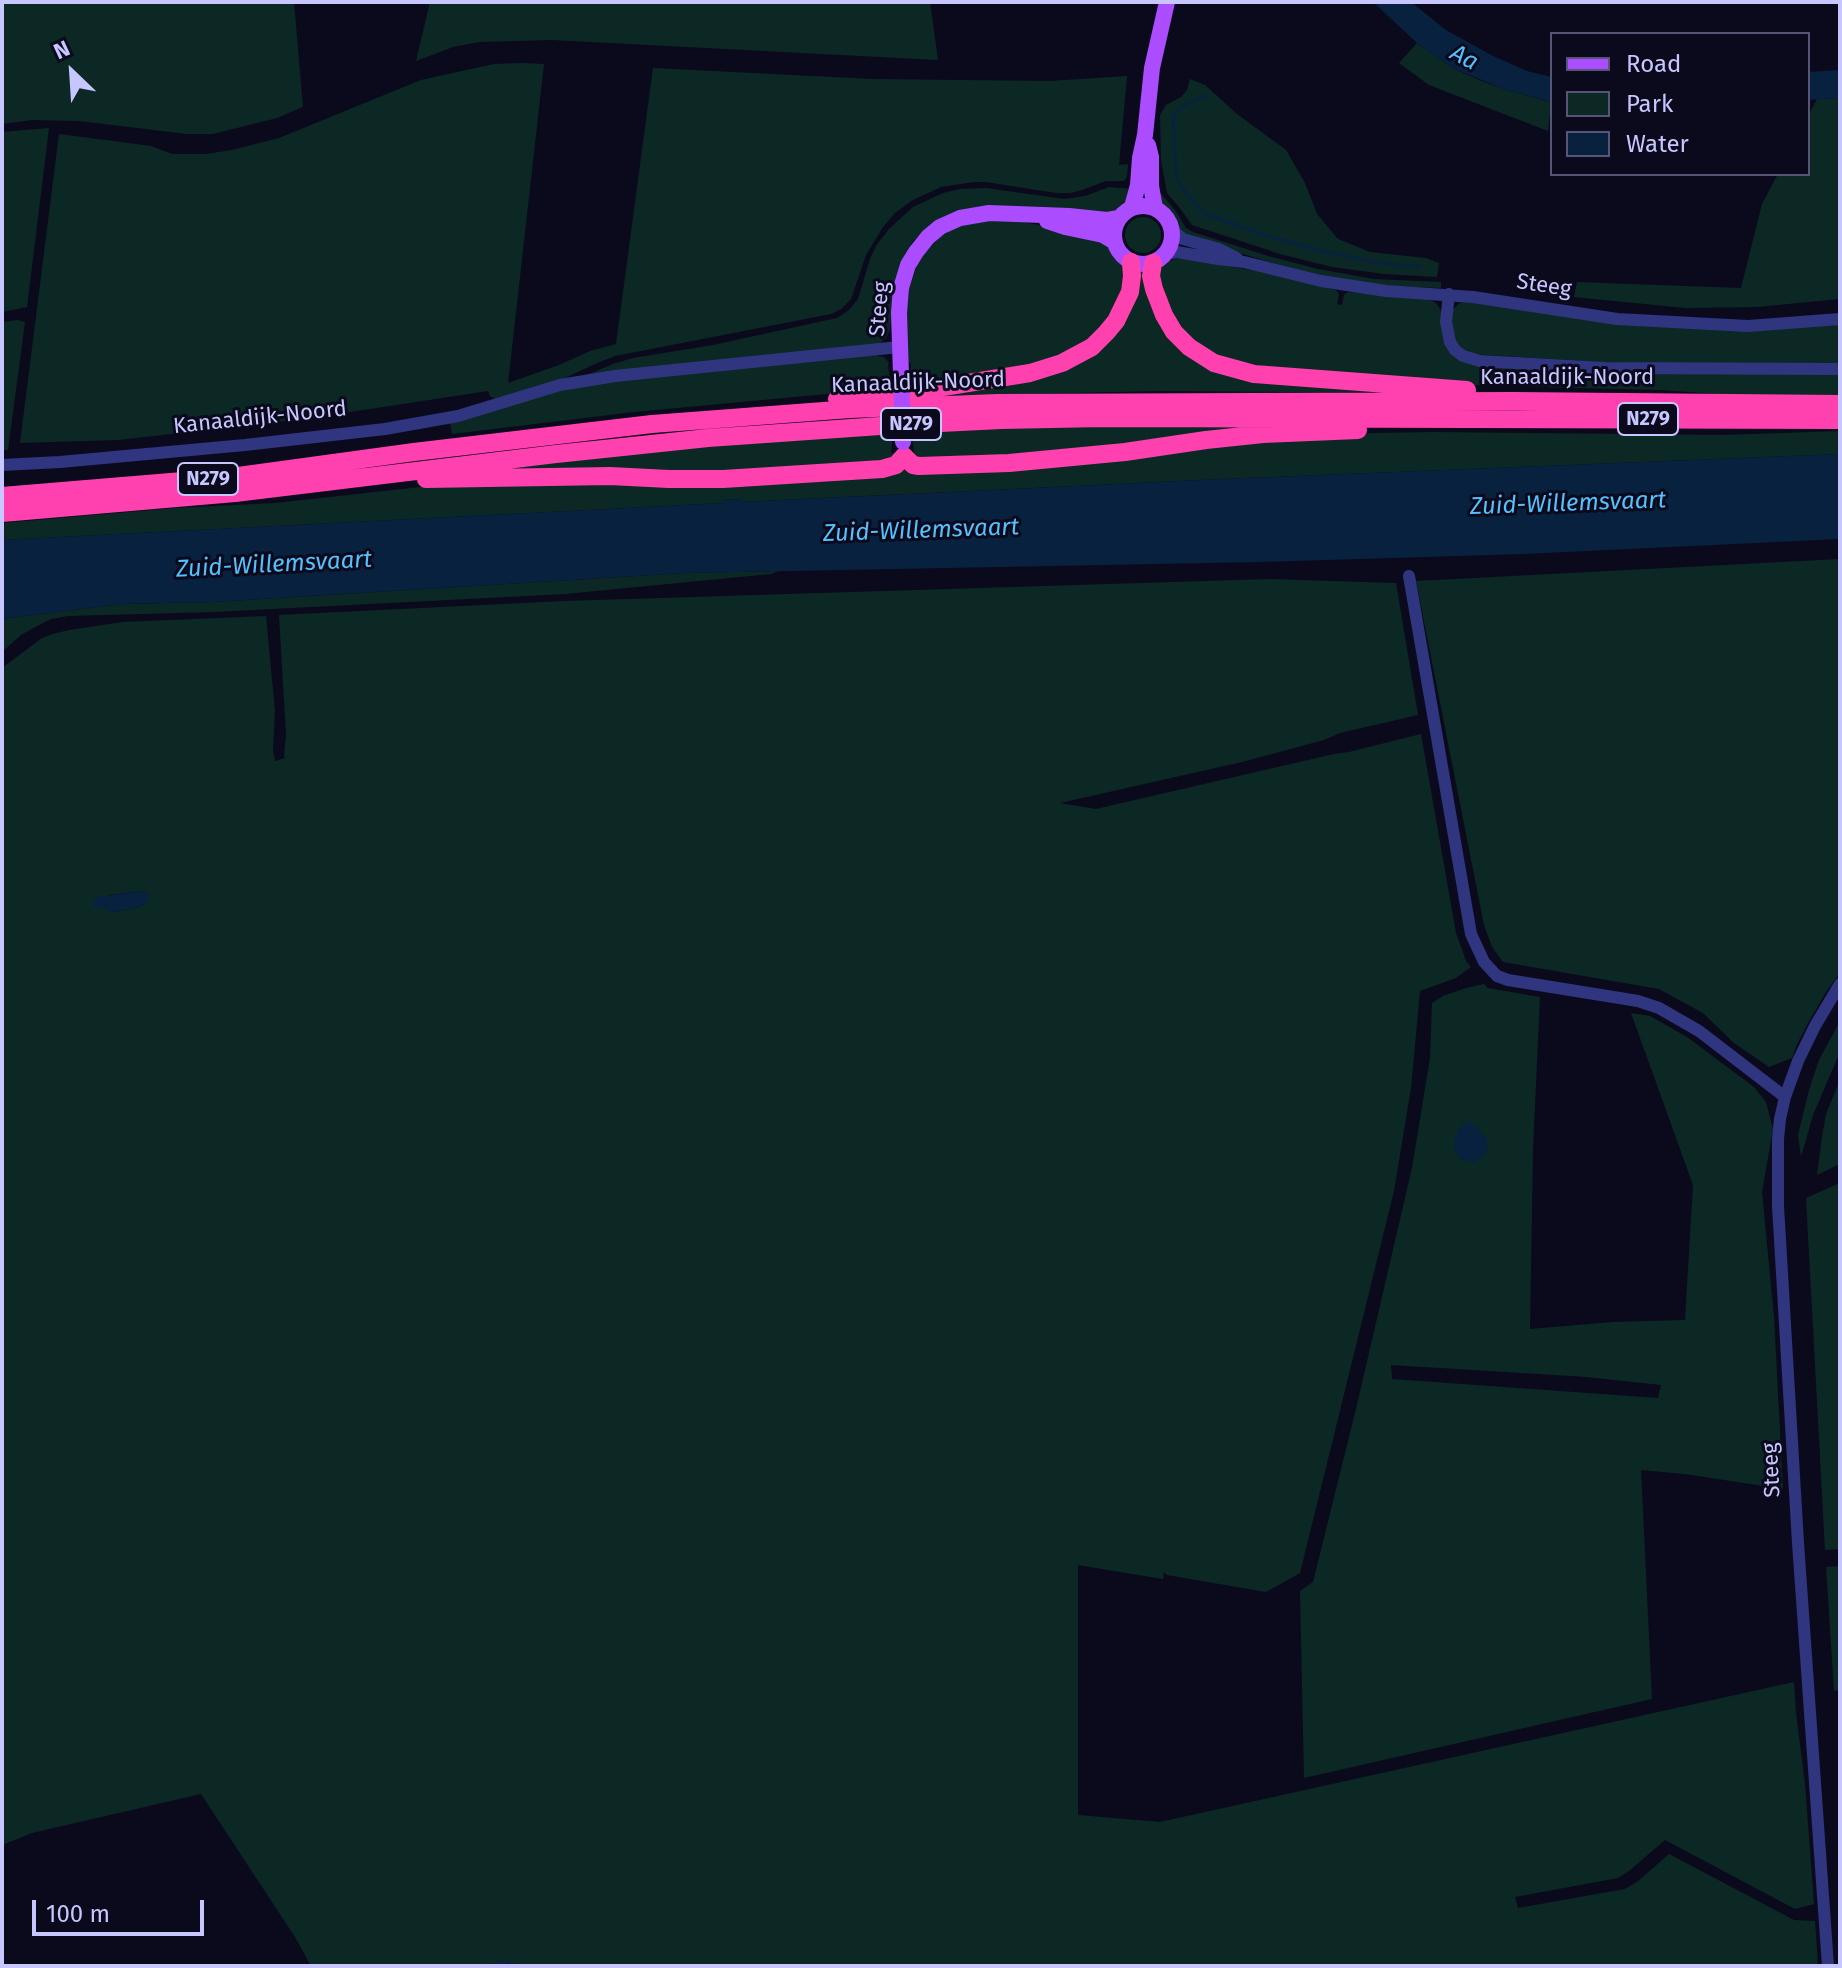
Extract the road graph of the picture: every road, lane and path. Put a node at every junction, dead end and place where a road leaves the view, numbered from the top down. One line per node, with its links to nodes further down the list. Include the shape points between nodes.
1 (1167, 2): 2 (main road, via 1152,68)
2 (1145, 135): 3 (main road); 4 (main road)
3 (1132, 207): 4 (main road); 6 (main road)
4 (1155, 208): 7 (main road)
5 (1034, 216): 6 (main road, Steeg); 8 (main road, Steeg); 14 (main road, Steeg, via 976,214 950,222 928,237 908,265 901,288)
6 (1119, 218): 8 (main road)
7 (1173, 231): 9 (main road, via 1172,243); 11 (street, Steeg)
8 (1115, 242): 10 (main road)
9 (1159, 258): 10 (main road, via 1146,264); 11 (street, Steeg, via 1177,252); 16 (highway, N279, via 1151,276 1164,315 1174,332 1214,363 1254,374 1474,391)
10 (1131, 262): 18 (highway, N279, via 1130,292 1116,321 1092,347 1062,363 943,387 785,405)
11 (1244, 262): 12 (street, Steeg, via 1321,281)
12 (1449, 294): 13 (street, Steeg, via 1669,323 1748,326); 15 (street, Kanaaldijk-Noord, via 1450,342 1463,356 1480,361 1605,368)
13 (1840, 319)
14 (899, 347): 21 (main road, Steeg, bridge); 22 (street, Kanaaldijk-Noord, via 615,376 385,429)
15 (1840, 369)
16 (1513, 401): 17 (highway, Kanaaldijk-Noord / N279); 18 (highway, Kanaaldijk-Noord / N279, via 997,403)
17 (1840, 404)
18 (750, 416): 24 (highway, Kanaaldijk-Noord / N279, via 231,477)
19 (1461, 419): 20 (highway, Kanaaldijk-Noord / N279); 21 (highway, N279, via 1399,428 1263,434 1009,463 919,466); 23 (highway, Kanaaldijk-Noord / N279, via 1001,420 824,428)
20 (1840, 420)
21 (904, 449): 23 (highway, N279, via 896,465 882,469 723,479)
22 (2, 465)
23 (363, 478): 25 (highway, Kanaaldijk-Noord / N279)
24 (2, 496)
25 (2, 513)
26 (1409, 576): 28 (street, via 1471,934 1484,962 1508,980 1659,1008 1699,1031)
27 (1840, 984): 28 (street, Steeg, via 1815,1026)
28 (1785, 1097): 29 (street, Steeg, via 1778,1139 1778,1206)
29 (1828, 1966)

